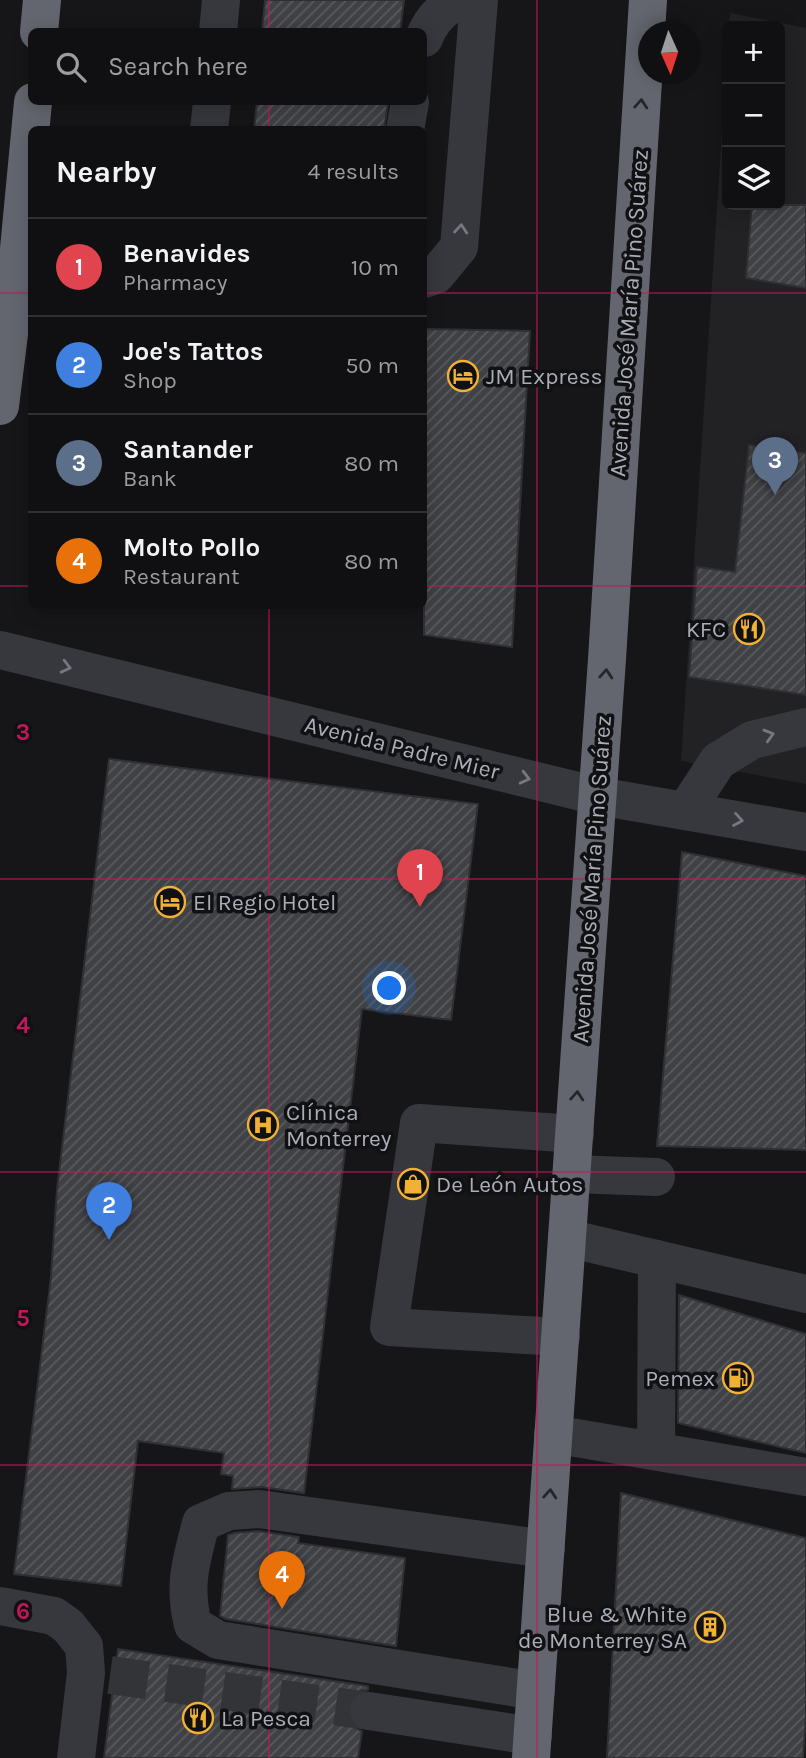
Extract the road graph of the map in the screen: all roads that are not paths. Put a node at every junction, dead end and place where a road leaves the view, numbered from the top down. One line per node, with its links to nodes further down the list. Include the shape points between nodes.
1 (42, 0): 6 (highway)
2 (221, 0): 7 (street)
3 (460, 0): 8 (street, via 430,22)
4 (480, 0): 17 (street, one-way to 4, via 436,275 459,247)
5 (648, 0): 21 (highway, Avenida José María Pino Suárez, one-way to 5)
6 (39, 28)
7 (218, 28)
8 (427, 30)
9 (33, 105): 12 (highway)
10 (212, 105): 13 (street)
11 (409, 105): 14 (street)
12 (32, 126)
13 (209, 126)
14 (406, 126)
15 (28, 195): 16 (highway)
16 (24, 270): 18 (highway)
17 (427, 278)
18 (0, 406)
19 (0, 650): 21 (street, Avenida Padre Mier, one-way to 21)
20 (806, 727): 22 (street, one-way to 20, via 718,761 752,740)
21 (598, 796): 22 (street, Avenida Padre Mier); 24 (highway, Avenida José María Pino Suárez, one-way to 21)
22 (686, 810): 23 (street, Avenida Padre Mier, one-way to 23)
23 (806, 832)
24 (575, 1134): 25 (highway, Avenida José María Pino Suárez); 30 (street, via 419,1123 388,1327)
25 (572, 1174): 26 (street); 27 (highway, Avenida José María Pino Suárez)
26 (656, 1177)
27 (567, 1238): 28 (street); 30 (highway, Avenida José María Pino Suárez)
28 (657, 1259): 29 (street); 32 (street)
29 (806, 1294)
30 (561, 1337): 31 (highway, Avenida José María Pino Suárez)
31 (553, 1434): 32 (street); 34 (highway, Avenida José María Pino Suárez, one-way to 31)
32 (656, 1451): 33 (street)
33 (806, 1477)
34 (546, 1549): 36 (highway, Avenida José María Pino Suárez); 36 (street, via 258,1509 229,1511 201,1523 189,1568 187,1602 193,1625 218,1640)
35 (0, 1606): 39 (street, via 54,1616 84,1646 98,1674)
36 (536, 1691): 38 (highway, Avenida José María Pino Suárez)
37 (369, 1711): 38 (street)
38 (532, 1747)
39 (76, 1758)

